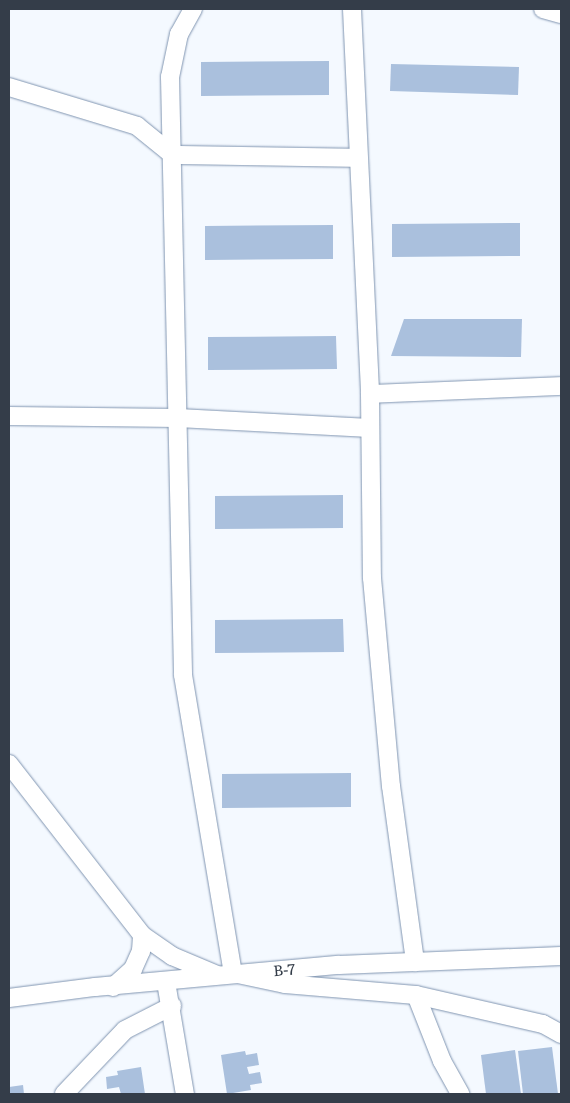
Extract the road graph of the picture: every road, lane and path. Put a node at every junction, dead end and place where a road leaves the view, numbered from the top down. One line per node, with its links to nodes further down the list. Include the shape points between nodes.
1 (193, 9): 6 (street, via 179,34 170,77)
2 (352, 9): 7 (street)
3 (543, 9): 4 (street)
4 (561, 14)
5 (9, 87): 6 (street, via 137,126)
6 (173, 155): 7 (street); 11 (street)
7 (357, 158): 9 (street)
8 (561, 386): 9 (street)
9 (370, 394): 12 (street)
10 (9, 416): 11 (street)
11 (178, 418): 12 (street); 17 (street, via 183,675)
12 (370, 428): 16 (street, via 372,578 391,786)
13 (9, 764): 14 (street)
14 (142, 936): 17 (street, via 172,956); 19 (street, via 142,951 133,969)
15 (561, 956): 16 (street, B-7)
16 (415, 962): 17 (street, B-7)
17 (225, 974): 18 (street, B-7); 20 (street, via 285,984)
18 (166, 982): 19 (street, B-7); 22 (street)
19 (114, 987): 21 (street, B-7)
20 (416, 996): 23 (street, via 543,1024); 26 (street, via 442,1061)
21 (9, 998)
22 (172, 1006): 24 (street, via 125,1030); 25 (street)
23 (561, 1034)
24 (64, 1094)
25 (185, 1094)
26 (460, 1094)

